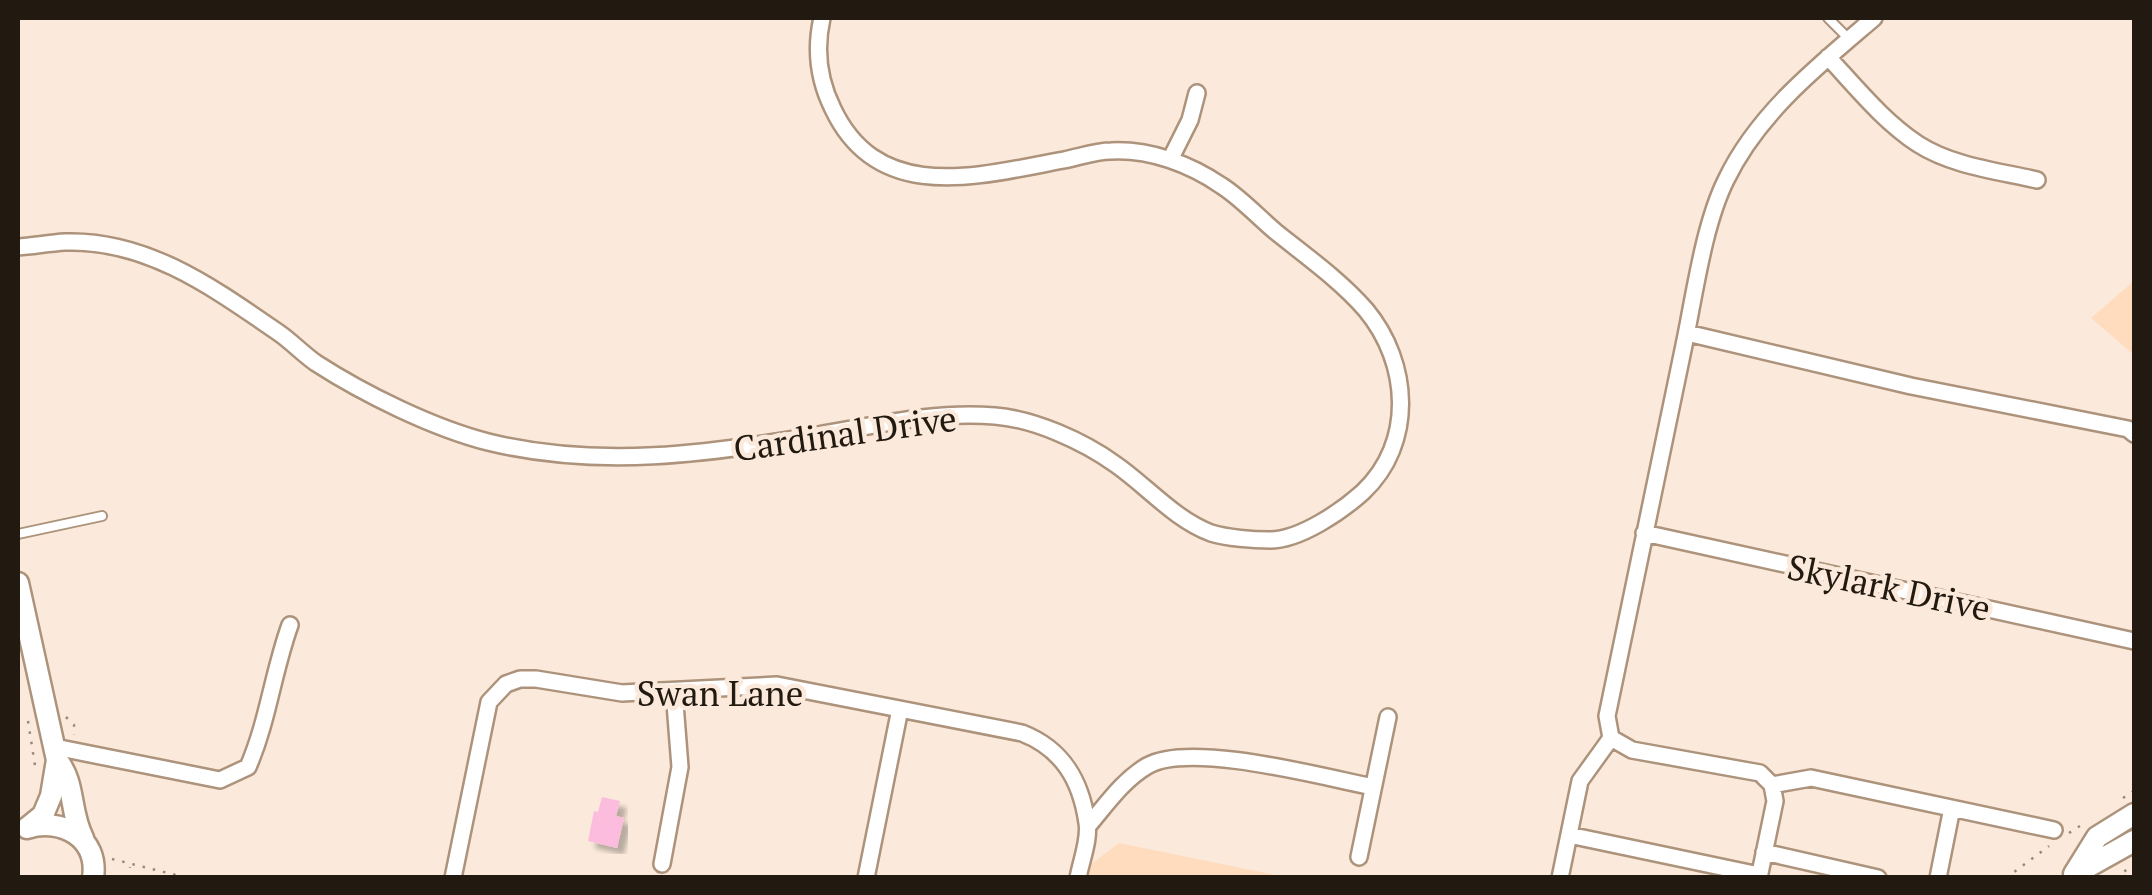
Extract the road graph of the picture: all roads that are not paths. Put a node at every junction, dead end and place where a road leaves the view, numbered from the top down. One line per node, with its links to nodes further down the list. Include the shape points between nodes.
1 (822, 18): 7 (street, Cardinal Drive, via 822,86 844,134 885,166 933,179 1111,151)
2 (1828, 18): 4 (lane)
3 (1874, 18): 4 (street)
4 (1849, 39): 5 (street)
5 (1828, 57): 8 (street, via 1921,146 1956,162); 10 (street, via 1776,106 1725,181)
6 (1197, 93): 7 (street)
7 (1171, 158): 9 (street, Cardinal Drive, via 1223,186 1368,312 1398,368 1402,426 1380,476 1340,513 1277,540 1212,534 1114,463 1058,433 1001,416 936,415 678,456 612,458 489,442 357,386 180,269 69,242)
8 (2038, 180)
9 (18, 247)
10 (1687, 333): 11 (street); 13 (street)
11 (2134, 434)
12 (102, 516): 14 (lane)
13 (1644, 533): 17 (street, Skylark Drive); 21 (street, via 1607,716)
14 (18, 534)
15 (18, 583): 22 (street)
16 (290, 626): 22 (street, via 248,768 220,780)
17 (2134, 641)
18 (674, 691): 19 (street, Swan Lane, via 777,684); 35 (street, via 680,766); 39 (street, Swan Lane, via 606,692 536,679 496,691 485,714)
19 (900, 708): 27 (street, Swan Lane, via 1041,740 1074,779); 40 (street)
20 (1388, 717): 24 (street)
21 (1610, 738): 23 (street, via 1632,750 1760,773); 30 (street, via 1580,782)
22 (62, 753): 29 (street, via 43,816); 31 (street, via 74,821)
23 (1772, 784): 25 (street, via 1811,778); 33 (street)
24 (1373, 787): 27 (street, via 1254,764 1166,758 1122,786); 34 (street)
25 (1952, 808): 28 (street); 44 (street)
26 (2134, 814): 38 (street, via 2097,838)
27 (1088, 826): 41 (street, Swan Lane)
28 (2054, 830)
29 (22, 831): 31 (street, via 56,824)
30 (1568, 835): 37 (street); 42 (street)
31 (84, 840): 36 (street)
32 (2134, 841): 38 (street)
33 (1764, 852): 37 (street); 43 (street)
34 (1359, 857)
35 (662, 864)
36 (100, 869)
37 (1759, 876)
38 (2072, 876)
39 (453, 878)
40 (866, 878)
41 (1078, 878)
42 (1560, 878)
43 (1878, 878)
44 (1938, 878)

